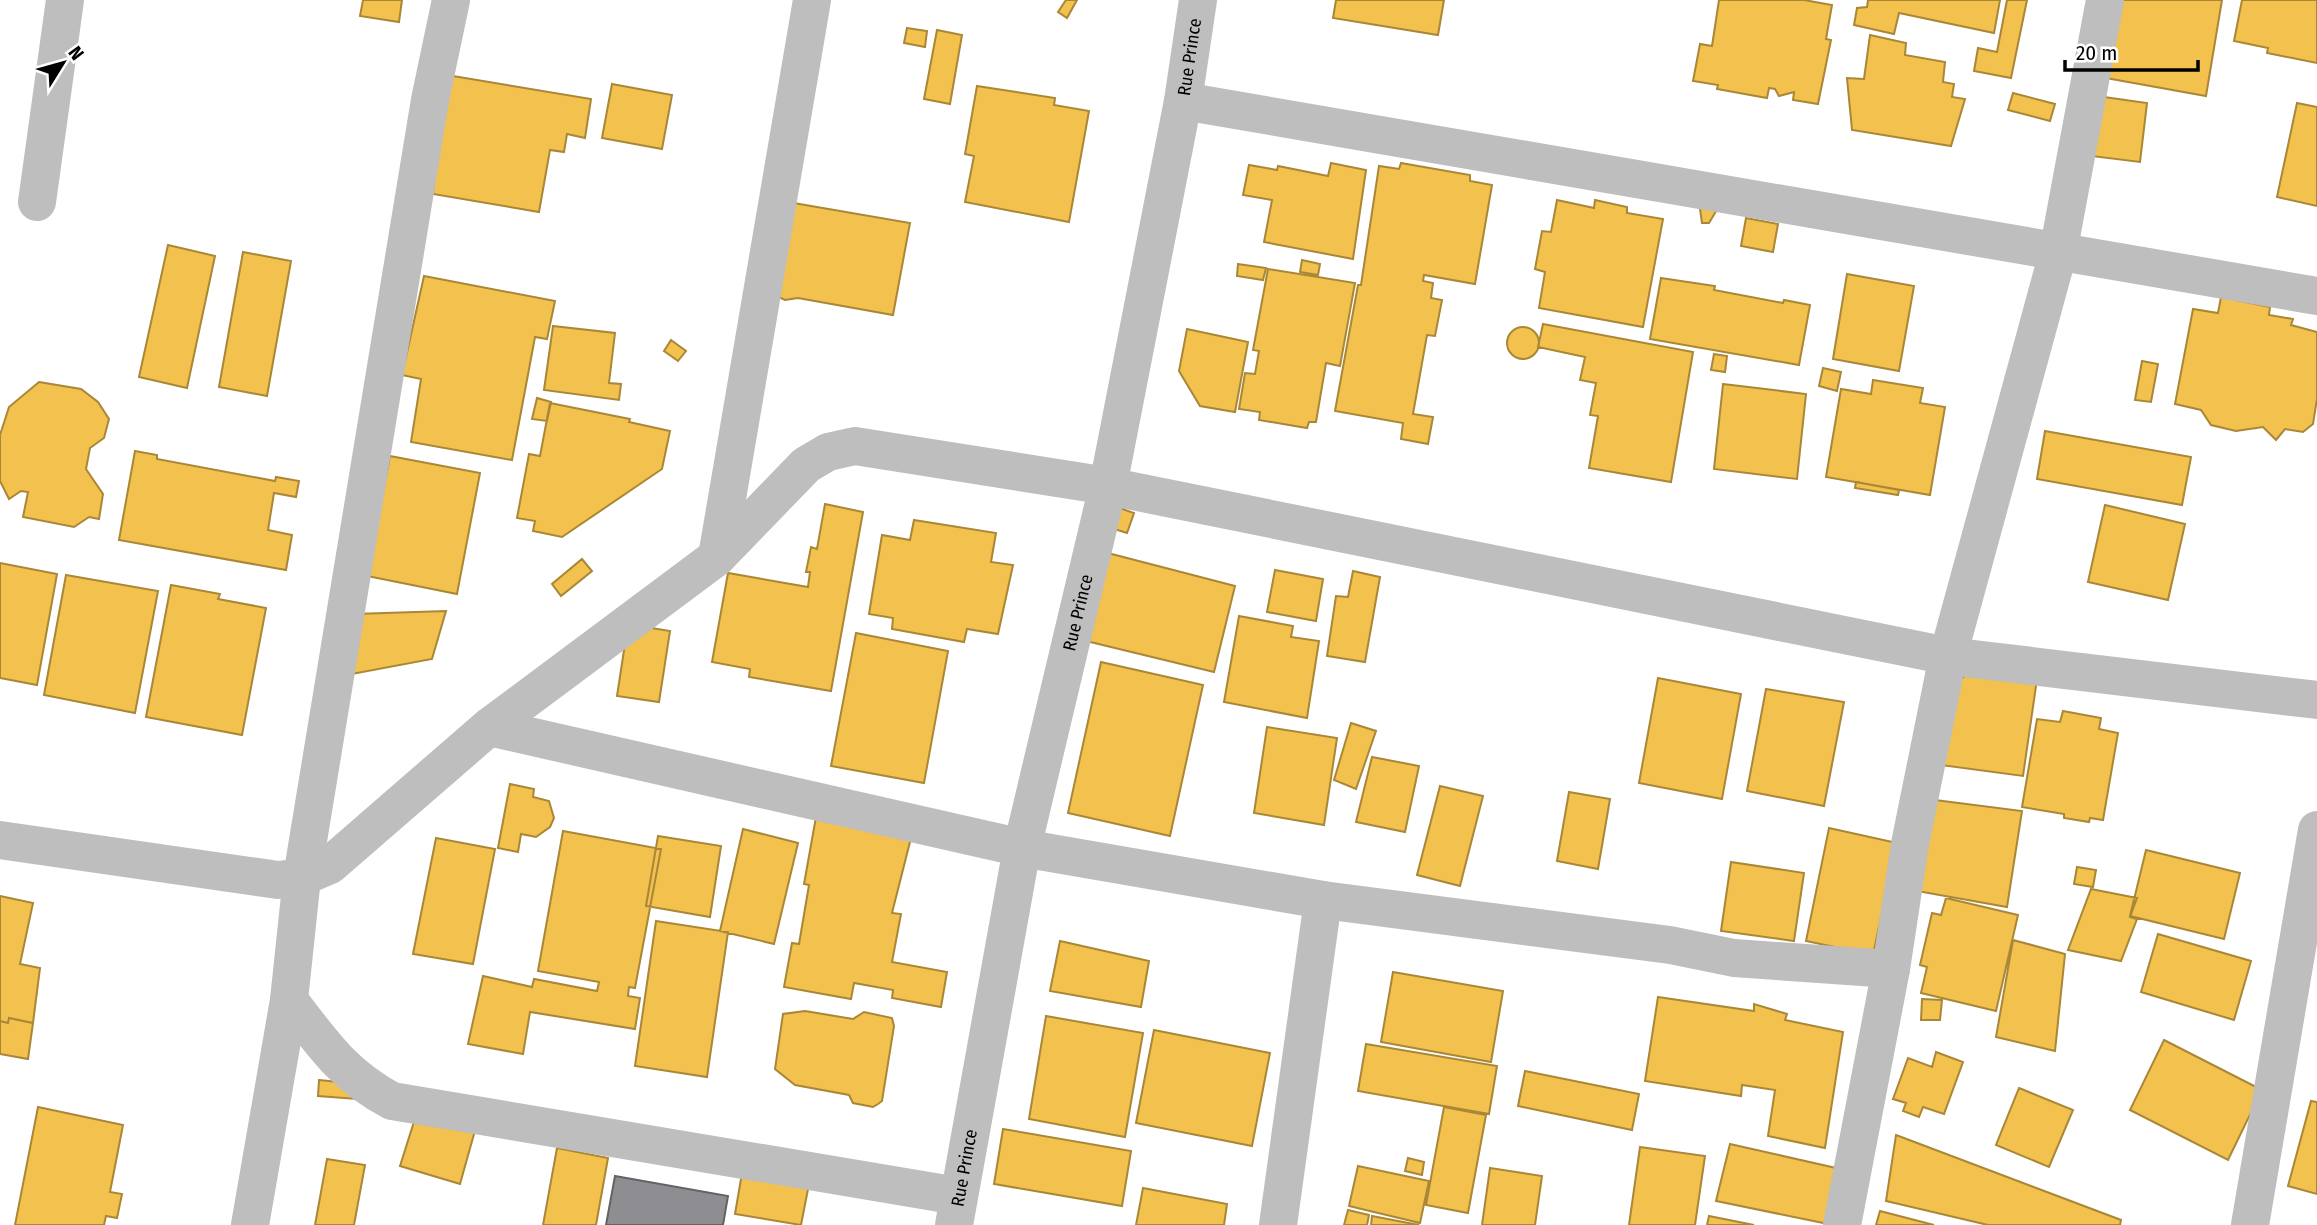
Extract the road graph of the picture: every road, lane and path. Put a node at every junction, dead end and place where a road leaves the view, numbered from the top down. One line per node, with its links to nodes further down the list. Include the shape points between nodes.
1 (65, 0): 7 (street)
2 (451, 0): 18 (street, via 430,100)
3 (812, 0): 11 (street)
4 (1198, 0): 6 (street, Rue Prince)
5 (2105, 0): 8 (street)
6 (1183, 101): 8 (street); 10 (street, Rue Prince)
7 (37, 202)
8 (2058, 253): 9 (street); 12 (street)
9 (2317, 296)
10 (1108, 486): 11 (street, via 855,446 828,452 806,465); 12 (street); 17 (street, Rue Prince)
11 (717, 557): 14 (street)
12 (1948, 656): 13 (street); 20 (street, via 1910,844)
13 (2317, 700)
14 (489, 727): 17 (street); 18 (street, via 330,865)
15 (2317, 830): 26 (street)
16 (0, 840): 18 (street, via 278,880)
17 (1022, 848): 19 (street); 22 (street, Rue Prince)
18 (302, 877): 21 (street)
19 (1323, 900): 20 (street, via 1670,945 1734,958); 24 (street)
20 (1891, 970): 25 (street)
21 (289, 1000): 22 (street, via 338,1064 392,1101); 23 (street)
22 (956, 1211)
23 (250, 1225)
24 (1279, 1225)
25 (1842, 1225)
26 (2250, 1225)

